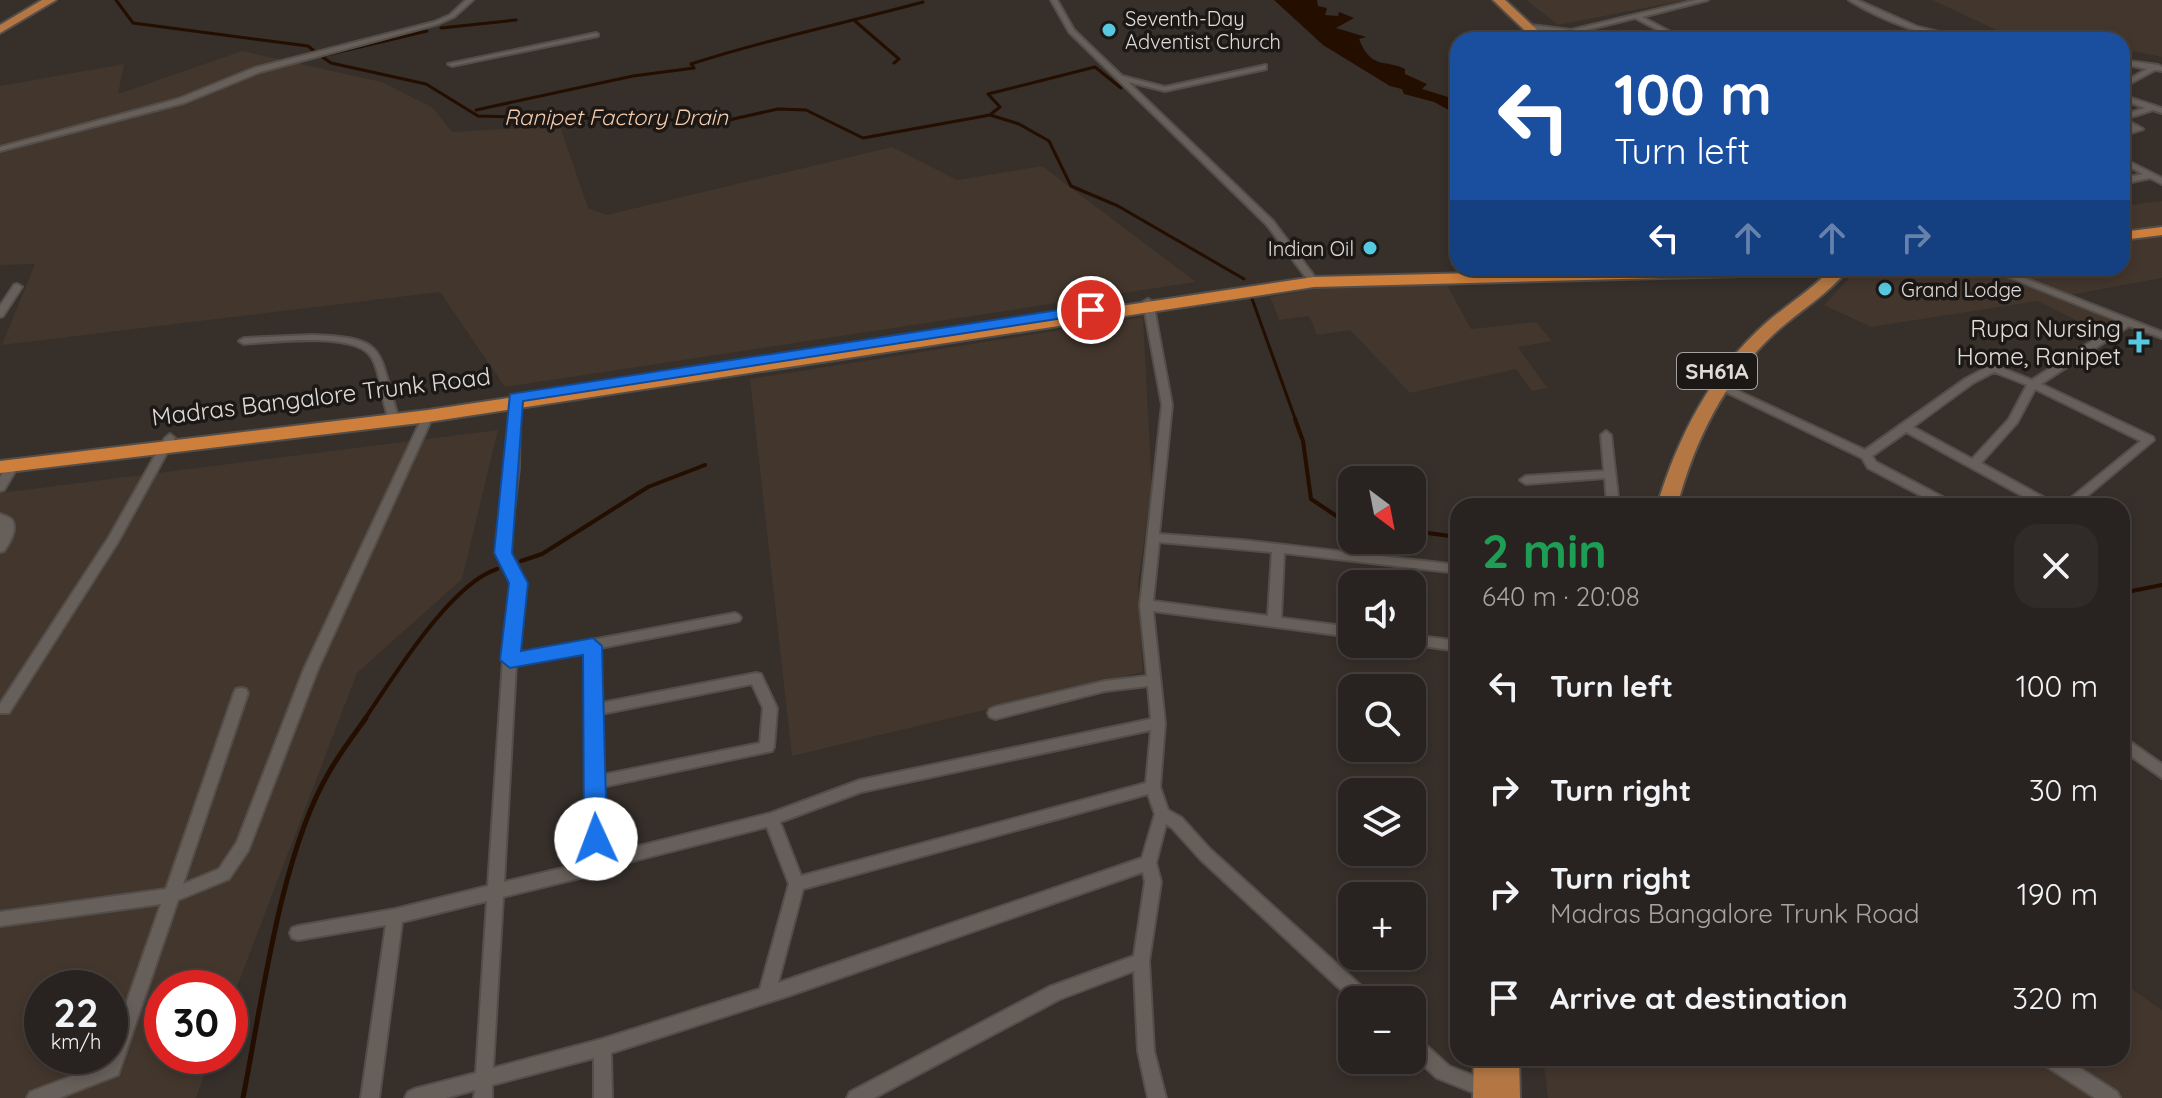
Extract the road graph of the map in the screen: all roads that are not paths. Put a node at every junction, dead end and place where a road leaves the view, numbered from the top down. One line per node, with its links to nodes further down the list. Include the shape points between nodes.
1 (39, 0): 9 (main road)
2 (50, 0): 11 (main road)
3 (470, 0): 27 (street, via 436,23 257,70 181,101)
4 (1054, 0): 22 (street, via 1071,31)
5 (1499, 0): 10 (main road)
6 (1705, 0): 8 (street)
7 (1852, 0): 16 (street)
8 (1635, 16): 12 (street); 15 (street)
9 (0, 23)
10 (1531, 27): 12 (street); 13 (main road)
11 (0, 30)
12 (1576, 30): 14 (street)
13 (1535, 32)
14 (1572, 32)
15 (1666, 32)
16 (1930, 32)
17 (596, 35): 19 (street)
18 (2130, 63): 21 (street)
19 (452, 64)
20 (1263, 67): 22 (street, via 1165,89)
21 (2159, 68): 23 (street)
22 (1117, 77): 38 (street, via 1270,223)
23 (2130, 82)
24 (2130, 100): 25 (street)
25 (2158, 109): 26 (street)
26 (2130, 117)
27 (0, 149)
28 (2130, 164): 29 (street)
29 (2152, 175): 30 (street); 31 (street)
30 (2130, 179)
31 (2162, 181)
32 (2162, 228): 33 (highway)
33 (2130, 233)
34 (1450, 276): 38 (highway)
35 (1502, 276): 38 (highway)
36 (1825, 276): 45 (main road, SH61A, via 1742,342)
37 (2011, 276): 42 (street)
38 (1312, 280): 40 (highway, Madras Bangalore Trunk Road)
39 (17, 287): 41 (street)
40 (1149, 304): 47 (highway, Madras Bangalore Trunk Road); 66 (street, via 1167,405)
41 (0, 314)
42 (2128, 322): 43 (street); 46 (street)
43 (2162, 335)
44 (244, 341): 49 (street, via 320,338 362,345 374,353)
45 (1714, 384): 53 (street); 60 (main road, SH61A, via 1673,447); 61 (main road)
46 (2033, 384): 50 (street, via 1993,368); 55 (street, via 2013,421); 64 (street, via 2149,440)
47 (515, 400): 48 (highway); 49 (highway, Madras Bangalore Trunk Road); 77 (street, via 503,553 518,583)
48 (428, 416): 49 (highway); 94 (street, via 311,669 243,846 224,874)
49 (390, 417): 52 (highway, Madras Bangalore Trunk Road)
50 (1905, 427): 53 (street); 55 (street)
51 (1606, 435): 56 (street)
52 (168, 443): 54 (highway, Madras Bangalore Trunk Road); 80 (street, via 114,539)
53 (1866, 455): 62 (street, via 1872,465)
54 (4, 463): 58 (street)
55 (1974, 464): 63 (street)
56 (1610, 474): 57 (street); 59 (street)
57 (1526, 480)
58 (0, 487)
59 (1612, 498)
60 (1657, 498)
61 (1669, 498)
62 (1935, 498)
63 (2036, 498)
64 (2077, 498)
65 (0, 518): 67 (street, via 7,521)
66 (1155, 538): 68 (street); 70 (street)
67 (0, 548)
68 (1278, 550): 69 (street); 72 (street)
69 (1450, 568)
70 (1146, 605): 72 (street); 78 (street)
71 (735, 618): 76 (street)
72 (1274, 622): 73 (street)
73 (1338, 630)
74 (1426, 642): 75 (street)
75 (1450, 645)
76 (593, 646): 77 (street); 81 (street)
77 (510, 660): 93 (street)
78 (1153, 680): 82 (street); 83 (street)
79 (241, 693): 94 (street)
80 (4, 709)
81 (594, 710): 86 (street); 86 (street, via 756,678 770,708 767,747)
82 (995, 713)
83 (1158, 723): 87 (street); 89 (street, via 860,786)
84 (2130, 748): 85 (street)
85 (2162, 772)
86 (594, 783): 91 (street)
87 (1153, 787): 88 (street); 92 (street)
88 (1162, 814): 90 (street); 99 (street)
89 (771, 819): 91 (street); 92 (street)
90 (1148, 863): 98 (street, via 1153,882); 100 (street)
91 (596, 867): 93 (street)
92 (797, 884): 100 (street)
93 (495, 893): 95 (street); 106 (street)
94 (173, 895): 96 (street); 108 (street, via 112,1069)
95 (395, 916): 97 (street); 109 (street)
96 (0, 919)
97 (298, 933)
98 (1141, 961): 113 (street, via 1055,993); 114 (street, via 1146,1051)
99 (1349, 986)
100 (767, 994): 101 (street)
101 (602, 1047): 106 (street); 112 (street)
102 (1426, 1057): 107 (street, via 1443,1072)
103 (1489, 1066): 107 (main road)
104 (1502, 1066): 107 (main road)
105 (2061, 1066): 115 (street)
106 (484, 1077): 110 (street); 111 (street)
107 (1493, 1095)
108 (36, 1098)
109 (370, 1098)
110 (414, 1098)
111 (483, 1098)
112 (603, 1098)
113 (856, 1098)
114 (1157, 1098)
115 (2111, 1098)

